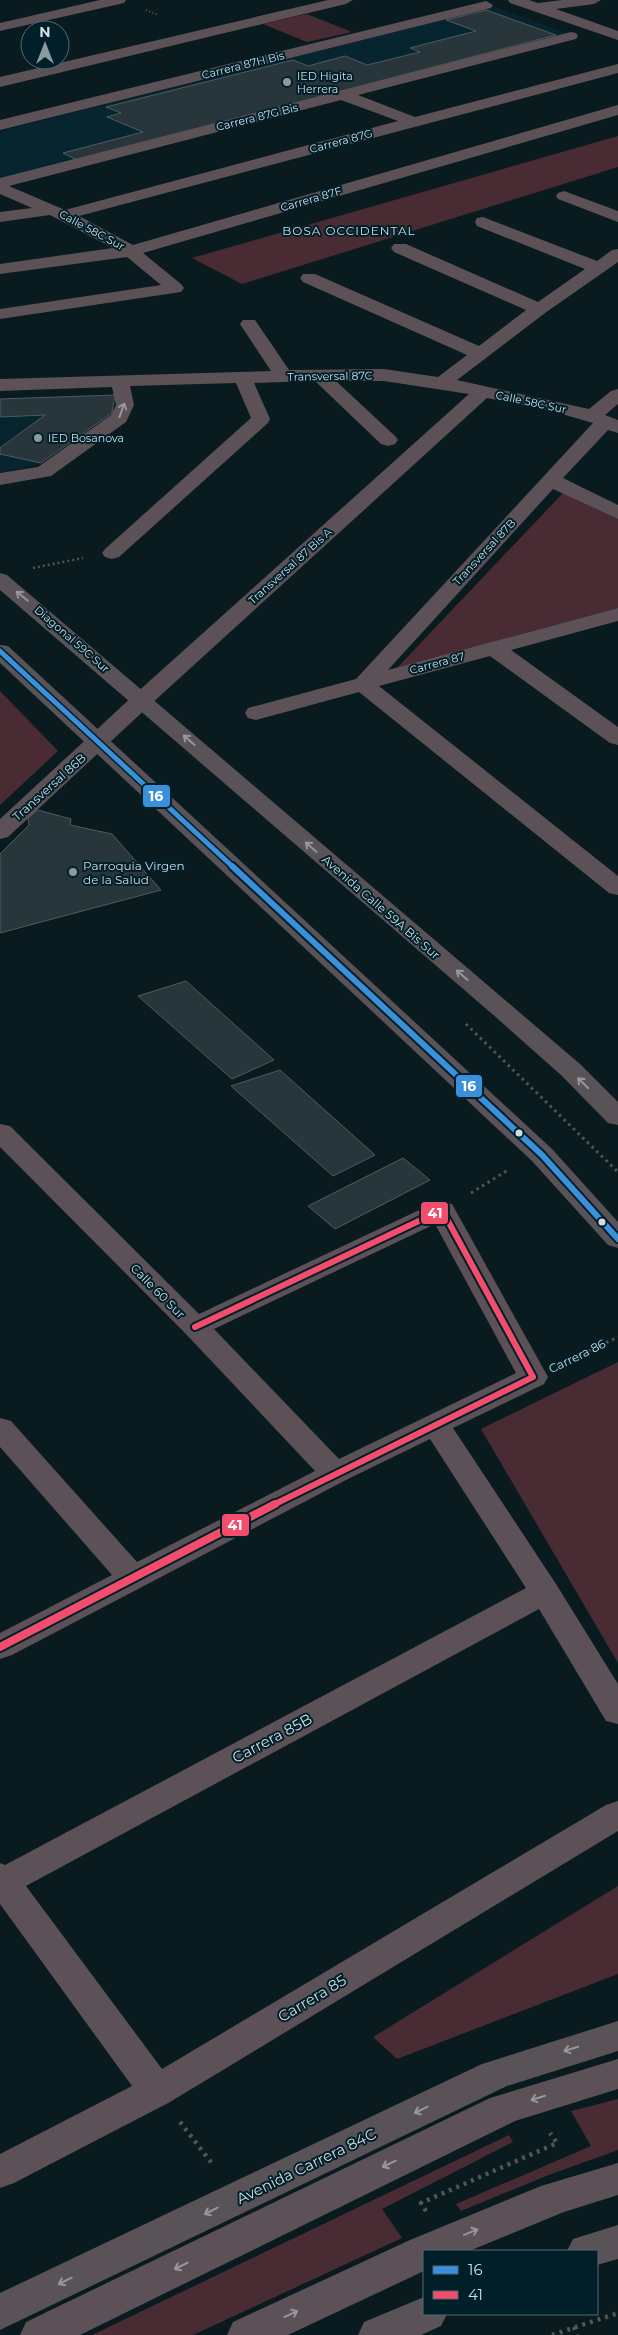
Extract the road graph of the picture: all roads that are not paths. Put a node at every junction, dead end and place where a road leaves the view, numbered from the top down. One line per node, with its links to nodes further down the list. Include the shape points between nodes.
1 (120, 0): 7 (street)
2 (346, 0): 11 (street)
3 (515, 0): 6 (street)
4 (594, 0): 6 (street)
5 (486, 5): 15 (street, Carrera 87H Bis)
6 (537, 8): 9 (street)
7 (0, 27)
8 (571, 36): 12 (street, Carrera 87G Bis)
9 (618, 36)
10 (618, 68): 14 (street, Carrera 87G)
11 (0, 82)
12 (343, 95): 14 (street); 16 (street, Carrera 87G Bis)
13 (618, 110): 24 (street, Carrera 87F)
14 (414, 122): 19 (street, Carrera 87G)
15 (0, 125)
16 (0, 183)
17 (0, 188): 19 (street, Calle 58C Sur)
18 (564, 196): 21 (street)
19 (59, 213): 20 (street, Carrera 87G); 24 (street, Calle 58C Sur)
20 (0, 217)
21 (618, 217)
22 (483, 222): 26 (street)
23 (400, 248): 29 (street)
24 (131, 251): 27 (street, Carrera 87F); 30 (street, Calle 58C Sur, via 175,288)
25 (618, 254): 26 (street)
26 (598, 268): 29 (street)
27 (0, 269)
28 (309, 278): 32 (street)
29 (539, 310): 32 (street)
30 (0, 314)
31 (248, 324): 34 (street)
32 (481, 354): 37 (street)
33 (320, 375): 34 (street, Transversal 87C); 37 (street, Transversal 87C, via 384,375); 42 (street)
34 (284, 376): 35 (street, Transversal 87C)
35 (242, 377): 36 (street, Transversal 87C); 46 (street, via 261,420)
36 (120, 381): 38 (street, Transversal 87C); 43 (street, one-way to 36, via 44,472 119,418 125,405)
37 (442, 384): 39 (street, Calle 58C Sur)
38 (0, 385)
39 (482, 392): 41 (street, Calle 58C Sur, via 549,405); 52 (street, Transversal 87 Bis A)
40 (618, 395): 41 (street, Transversal 87B)
41 (605, 421): 44 (street, Transversal 87B)
42 (388, 440)
43 (0, 479)
44 (551, 480): 45 (street); 51 (street, Transversal 87B)
45 (618, 513)
46 (112, 553)
47 (0, 579): 52 (main road, Diagonal 59C Sur, one-way to 47)
48 (618, 614): 49 (street, Carrera 87)
49 (494, 648): 51 (street, Carrera 87); 54 (street)
50 (0, 651): 55 (main road)
51 (363, 684): 53 (street, Carrera 87); 57 (street)
52 (142, 700): 55 (street, Transversal 87 Bis A); 58 (main road, Avenida Calle 59A Bis Sur, one-way to 52, via 571,1070)
53 (256, 713)
54 (618, 738)
55 (99, 741): 56 (street, Transversal 86B); 60 (main road, via 542,1155)
56 (0, 832)
57 (618, 888)
58 (618, 1117)
59 (0, 1132): 61 (street, Calle 60 Sur)
60 (618, 1239)
61 (195, 1328): 62 (street, Carrera 86, via 442,1210 533,1377); 64 (street, Calle 60 Sur)
62 (436, 1425): 64 (street, Carrera 86); 66 (street)
63 (0, 1428): 65 (street)
64 (335, 1473): 65 (street, Carrera 86)
65 (133, 1579): 67 (street, Carrera 86)
66 (545, 1592): 68 (street); 70 (street, Carrera 85B)
67 (0, 1647)
68 (618, 1712)
69 (618, 1814): 73 (street, Carrera 85)
70 (1, 1881): 73 (street)
71 (618, 2036): 79 (main road, Avenida Carrera 84C, one-way to 79, via 495,2075)
72 (618, 2074): 81 (street, one-way to 81, via 504,2109)
73 (157, 2092): 74 (street, Carrera 85)
74 (0, 2172)
75 (618, 2179): 76 (street, one-way to 75)
76 (427, 2240): 82 (street, one-way to 76)
77 (618, 2242): 78 (main road)
78 (590, 2250)
79 (0, 2312)
80 (425, 2315): 83 (main road)
81 (40, 2335)
82 (247, 2335)
83 (378, 2335)

